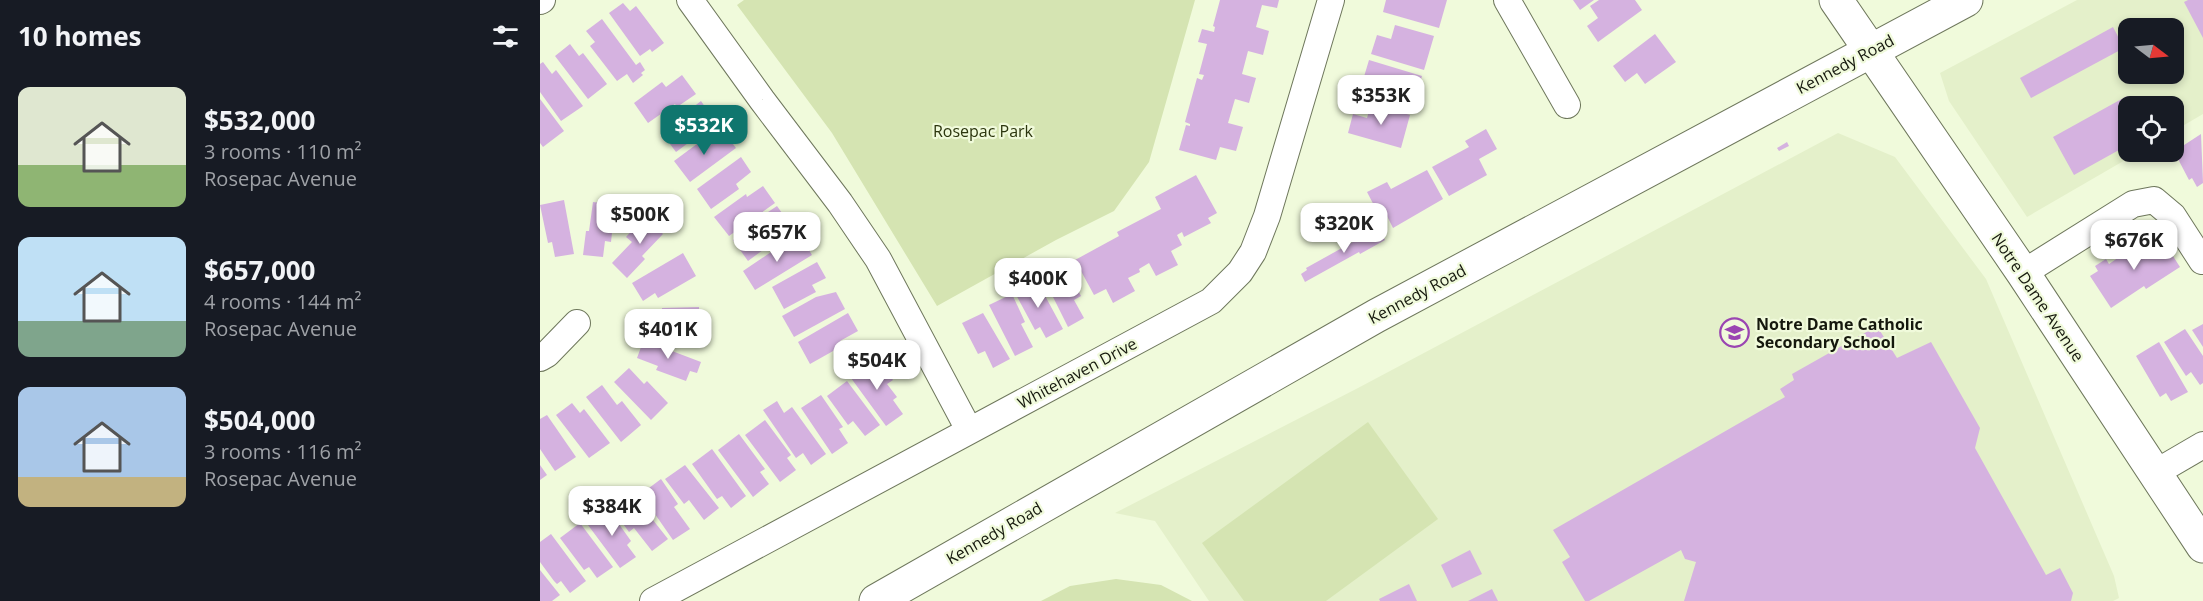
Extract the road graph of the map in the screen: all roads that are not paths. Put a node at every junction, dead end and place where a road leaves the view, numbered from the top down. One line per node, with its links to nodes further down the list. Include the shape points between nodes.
1 (690, 0): 12 (street, via 878,259)
2 (1331, 0): 12 (street, Whitehaven Drive, via 1267,216 1253,252 1240,272 1211,301)
3 (1507, 0): 7 (street)
4 (1836, 0): 6 (main road, Notre Dame Avenue)
5 (1966, 0): 6 (main road, Kennedy Road)
6 (1871, 50): 9 (main road, Notre Dame Avenue); 17 (main road, Kennedy Road, via 1376,316)
7 (1567, 105)
8 (2202, 261): 9 (street, via 2173,216 2154,200 2133,204)
9 (2023, 273): 14 (main road, Notre Dame Avenue)
10 (577, 323): 11 (street)
11 (540, 358)
12 (969, 430): 16 (street, Whitehaven Drive)
13 (2203, 445): 14 (street)
14 (2155, 473): 15 (main road, Notre Dame Avenue)
15 (2203, 546)
16 (653, 601)
17 (876, 601)

